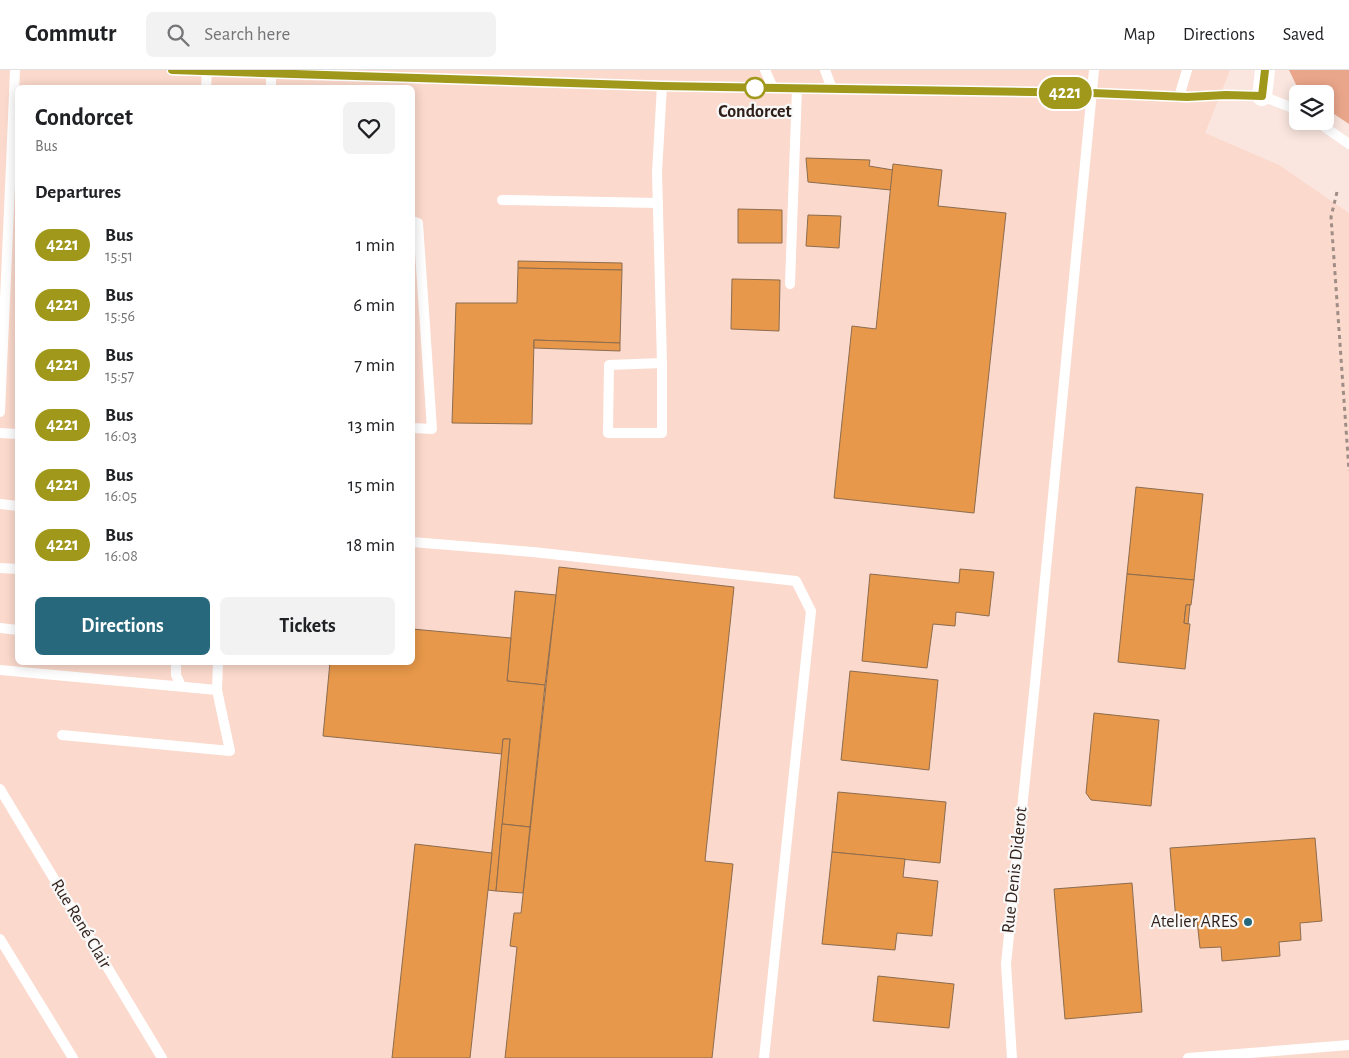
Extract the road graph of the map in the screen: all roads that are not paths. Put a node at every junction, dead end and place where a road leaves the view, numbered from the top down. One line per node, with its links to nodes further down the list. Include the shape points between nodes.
1 (16, 70): 11 (lane)
2 (172, 70): 8 (lane)
3 (766, 70): 15 (lane)
4 (825, 70): 17 (lane)
5 (1094, 70): 18 (lane, Rue Denis Diderot)
6 (1187, 70): 19 (lane)
7 (1265, 70): 20 (street)
8 (207, 71): 9 (lane); 12 (lane)
9 (242, 71): 10 (lane)
10 (271, 73): 13 (lane); 14 (lane)
11 (16, 85)
12 (206, 85)
13 (271, 85)
14 (662, 86): 15 (lane); 27 (lane)
15 (773, 88): 16 (lane)
16 (797, 88): 17 (lane); 29 (lane)
17 (832, 89): 18 (lane)
18 (1092, 93): 19 (lane); 54 (lane, Rue Denis Diderot, via 1006,964)
19 (1179, 96): 20 (lane)
20 (1262, 96): 21 (lane)
21 (1289, 106)
22 (15, 118): 25 (lane)
23 (1329, 130): 24 (lane)
24 (1349, 144)
25 (14, 165): 31 (lane)
26 (502, 200): 27 (lane)
27 (658, 203): 30 (lane)
28 (415, 222): 32 (lane, via 418,223 432,429)
29 (790, 284)
30 (662, 363): 30 (lane, via 610,365 608,433 662,433)
31 (0, 412)
32 (415, 428)
33 (0, 433): 34 (lane)
34 (15, 434)
35 (0, 504): 36 (lane)
36 (15, 506)
37 (415, 542): 53 (lane, via 796,581 810,611)
38 (0, 568): 39 (lane)
39 (15, 570)
40 (0, 628): 41 (lane)
41 (15, 630)
42 (176, 665): 45 (lane)
43 (218, 665): 46 (lane)
44 (0, 670): 45 (lane)
45 (181, 686): 46 (lane)
46 (218, 690): 47 (lane, via 230,751)
47 (62, 735)
48 (0, 789): 52 (lane, Rue René Clair)
49 (0, 939): 51 (lane)
50 (1349, 1045): 55 (lane)
51 (73, 1058)
52 (162, 1058)
53 (764, 1058)
54 (1012, 1058)
55 (1188, 1058)

